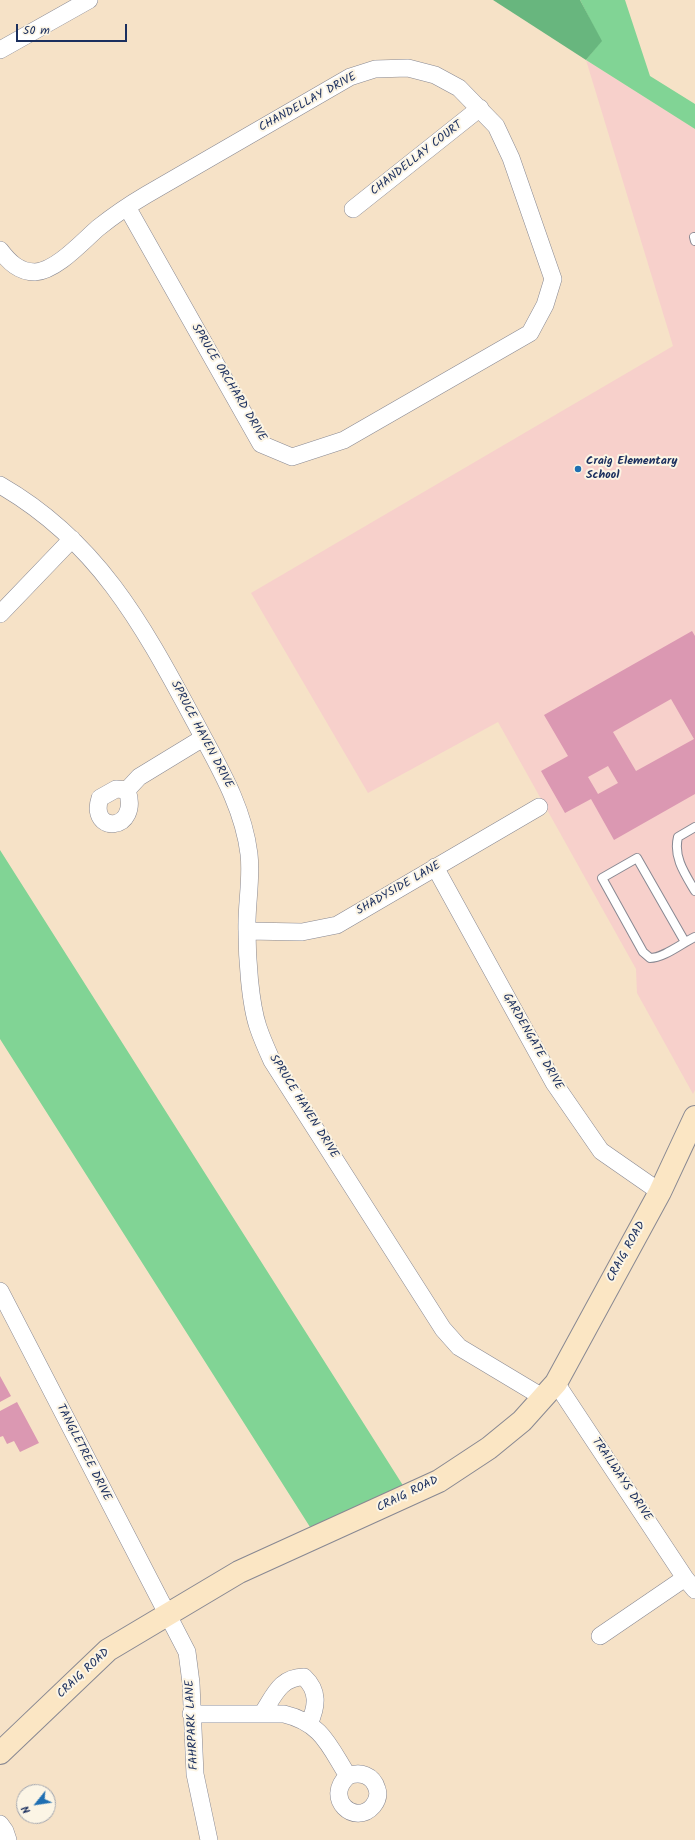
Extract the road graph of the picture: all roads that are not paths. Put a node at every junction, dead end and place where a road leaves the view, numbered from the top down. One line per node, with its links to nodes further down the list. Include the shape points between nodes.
1 (85, 1): 2 (street)
2 (0, 50)
3 (480, 108): 4 (street, CHANDELLAY DRIVE, via 458,88 435,75 408,68 375,69 350,77); 5 (street, CHANDELLAY COURT); 7 (street, CHANDELLAY DRIVE, via 496,126 511,158 553,279 545,305)
4 (127, 207): 6 (street, CHANDELLAY DRIVE, via 47,269 36,272 16,267); 7 (street, SPRUCE ORCHARD DRIVE, via 261,444 292,457 344,440)
5 (353, 209)
6 (0, 250)
7 (530, 333)
8 (0, 485): 9 (street, SPRUCE HAVEN DRIVE, via 42,514)
9 (72, 540): 10 (street); 11 (street, SPRUCE HAVEN DRIVE, via 94,561 136,617)
10 (0, 614)
11 (204, 738): 12 (street, via 139,777); 17 (street, SPRUCE HAVEN DRIVE, via 225,776 241,818 249,855)
12 (127, 790)
13 (539, 807): 15 (street, SHADYSIDE LANE)
14 (695, 827): 16 (lane, via 678,837 676,847 681,867)
15 (435, 868): 17 (street, SHADYSIDE LANE, via 337,925 302,932); 21 (street, GARDENGATE DRIVE, via 554,1083 600,1151)
16 (695, 891)
17 (247, 931): 23 (street, SPRUCE HAVEN DRIVE, via 250,979 257,1026 272,1061 443,1329 459,1347)
18 (695, 936): 19 (lane)
19 (685, 942): 19 (lane, via 637,858 602,878 644,952 650,958 656,958)
20 (695, 1117): 21 (main road, CRAIG ROAD)
21 (660, 1192): 23 (main road, CRAIG ROAD)
22 (0, 1291): 25 (street, TANGLETREE DRIVE)
23 (550, 1390): 24 (street, TRAILWAYS DRIVE); 25 (main road, CRAIG ROAD, via 522,1421 490,1448 445,1477 239,1572)
24 (690, 1584): 26 (street, TRAILWAYS DRIVE)
25 (167, 1615): 27 (street, FAHRPARK LANE, via 187,1652); 30 (main road, CRAIG ROAD, via 108,1650)
26 (600, 1636)
27 (191, 1714): 28 (street); 34 (street, FAHRPARK LANE, via 195,1774)
28 (262, 1714): 29 (street, via 284,1714); 29 (street, via 286,1680 304,1677 312,1685 316,1698)
29 (309, 1724): 31 (street, via 323,1737)
30 (0, 1753)
31 (348, 1776)
32 (0, 1824): 33 (street)
33 (8, 1840)
34 (209, 1840)

